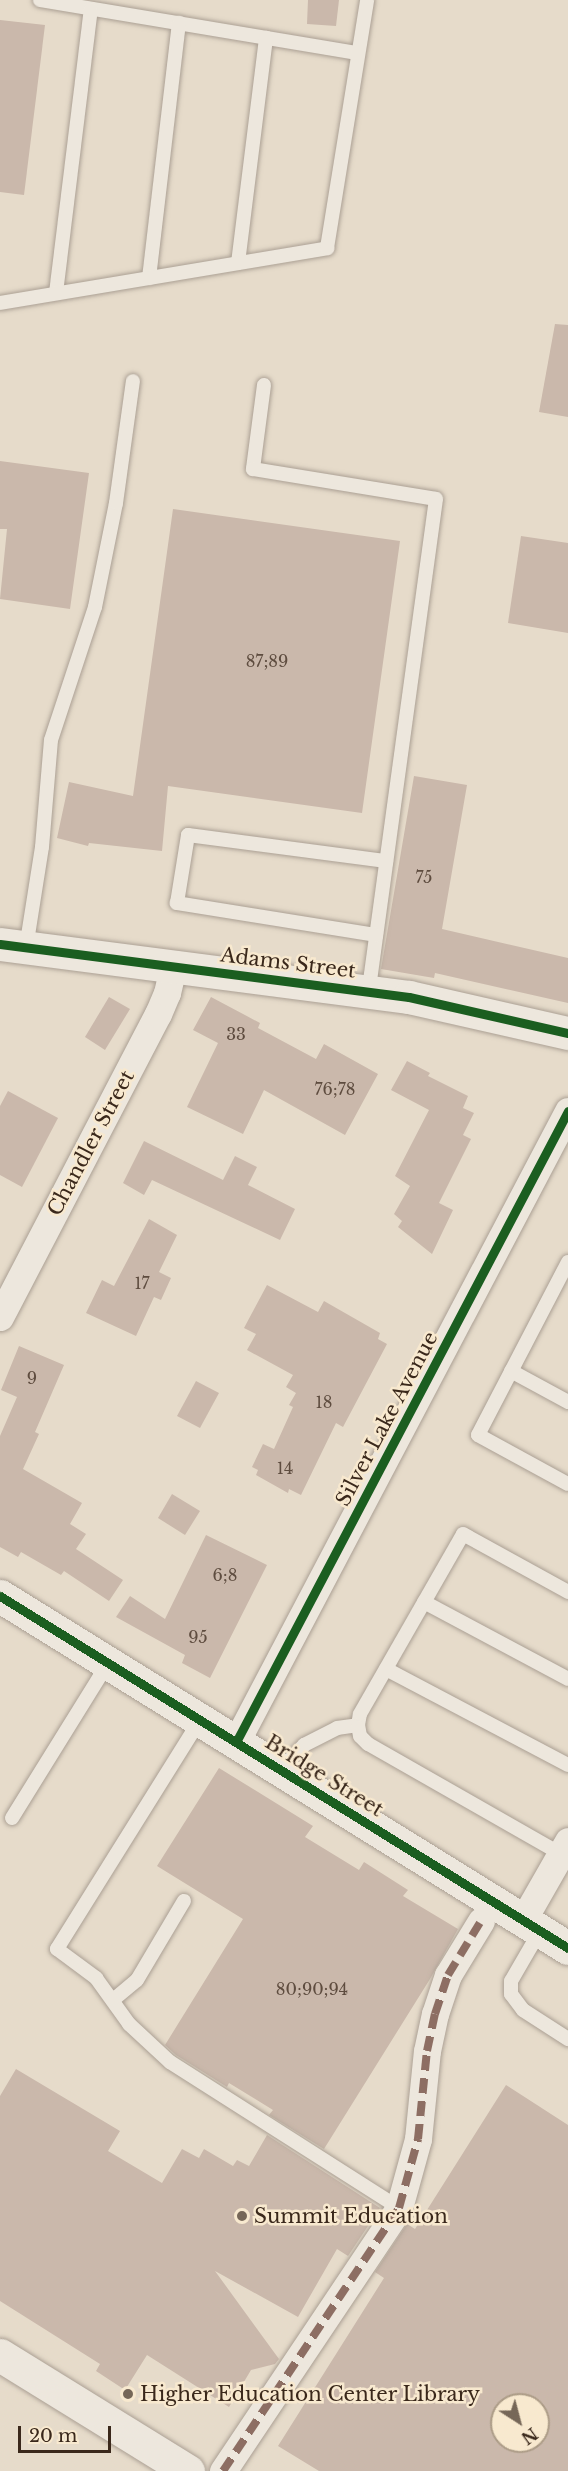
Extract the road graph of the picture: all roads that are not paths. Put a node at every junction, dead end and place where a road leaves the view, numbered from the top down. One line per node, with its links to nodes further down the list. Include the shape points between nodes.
1 (40, 0): 3 (lane)
2 (367, 0): 6 (lane)
3 (91, 9): 4 (lane); 9 (lane)
4 (179, 23): 5 (lane); 8 (lane)
5 (266, 38): 6 (lane); 7 (lane)
6 (357, 53): 7 (lane, via 327,248)
7 (238, 263): 8 (lane)
8 (149, 278): 9 (lane)
9 (56, 293): 10 (lane)
10 (0, 303)
11 (133, 381): 15 (lane, via 116,503 95,607 51,740 42,847)
12 (264, 385): 13 (lane, via 253,469 436,499)
13 (386, 861): 14 (lane); 14 (lane, via 188,835 177,903)
14 (376, 935): 17 (lane)
15 (13, 946): 16 (street, Adams Street)
16 (173, 966): 17 (street, Adams Street); 21 (street, Chandler Street, via 158,1014)
17 (369, 992): 18 (street, Adams Street, via 430,1001)
18 (568, 1033)
19 (568, 1111): 33 (street, Silver Lake Avenue)
20 (568, 1262): 22 (lane)
21 (0, 1317)
22 (511, 1371): 23 (lane); 24 (lane, via 478,1435)
23 (568, 1402)
24 (568, 1484)
25 (568, 1592): 27 (lane, via 463,1534)
26 (0, 1596): 28 (street, Bridge Street)
27 (424, 1602): 29 (lane); 30 (lane)
28 (108, 1663): 31 (street, Bridge Street); 36 (lane)
29 (386, 1669): 32 (lane, via 360,1714); 34 (lane)
30 (568, 1679)
31 (200, 1720): 33 (street, Bridge Street); 42 (lane, via 57,1949 90,1971)
32 (358, 1725): 35 (lane, via 337,1728 304,1745); 37 (lane, via 360,1736 368,1744)
33 (236, 1742): 35 (street, Bridge Street)
34 (568, 1765)
35 (280, 1770): 40 (street, Bridge Street)
36 (12, 1818)
37 (565, 1847): 40 (street)
38 (184, 1901): 42 (lane, via 137,1980)
39 (481, 1921): 44 (street, via 448,1976 435,2014 418,2139)
40 (532, 1926): 41 (street, Bridge Street); 43 (lane, via 511,1981 511,1994 523,2010)
41 (568, 1948)
42 (113, 2000): 44 (lane, via 135,2030 170,2062)
43 (568, 2039)
44 (399, 2208): 47 (street)
45 (0, 2355): 46 (street)
46 (188, 2471)
47 (223, 2471)

